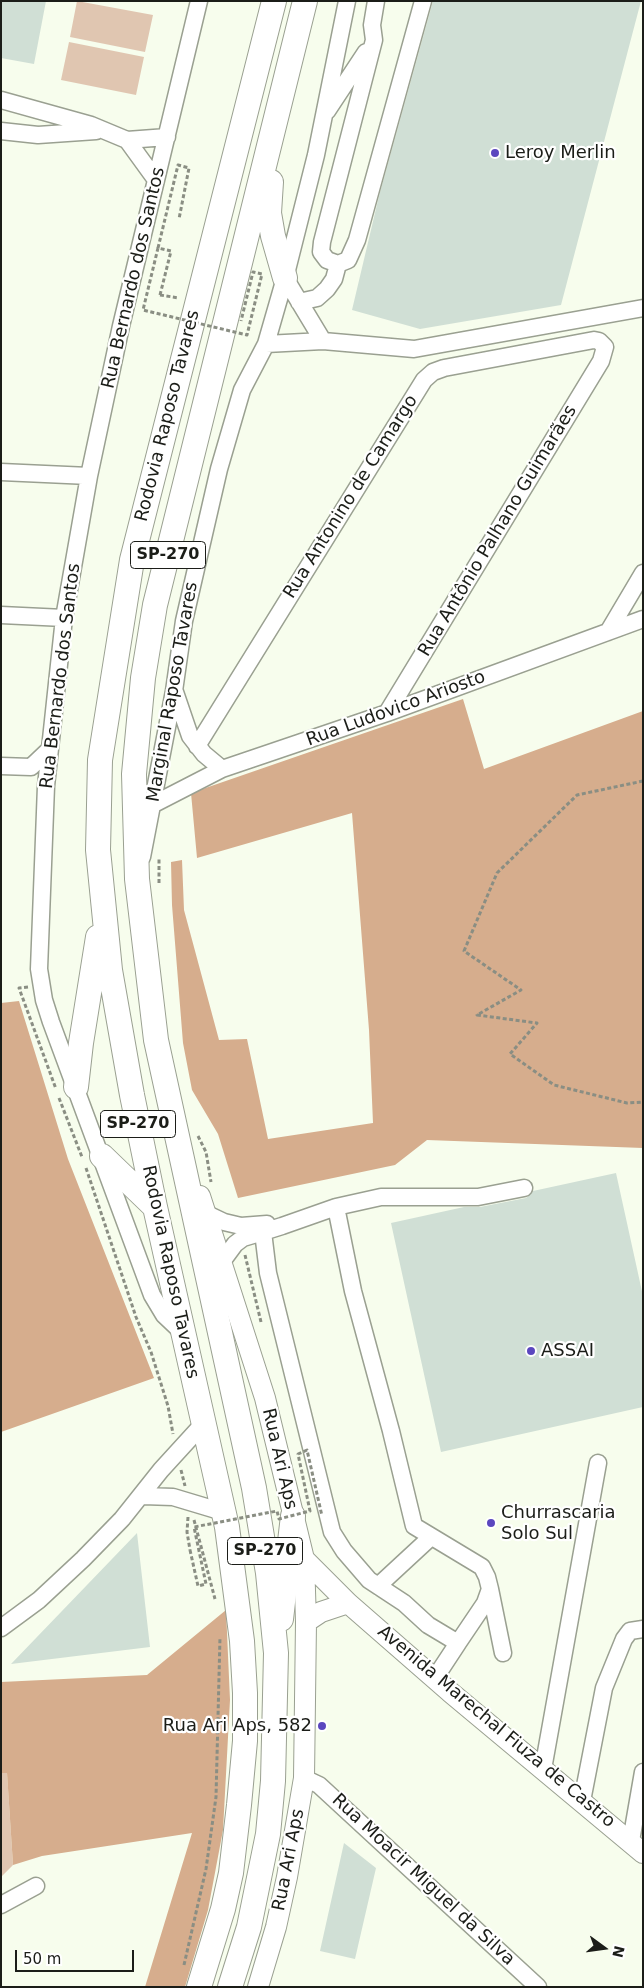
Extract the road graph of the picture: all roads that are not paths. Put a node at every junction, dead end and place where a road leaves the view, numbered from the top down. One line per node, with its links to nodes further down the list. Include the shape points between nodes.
1 (198, 1): 13 (street, Rua Bernardo dos Santos)
2 (274, 1): 40 (highway, Rodovia Raposo Tavares / SP-270, via 132,560 100,760 98,850)
3 (305, 1): 9 (highway, Rodovia Raposo Tavares / SP-270)
4 (347, 1): 10 (street, Marginal Raposo Tavares)
5 (376, 1): 7 (street, via 372,25)
6 (423, 1): 16 (street, via 355,245 348,260)
7 (374, 40): 10 (street); 16 (street, via 323,232 322,252 327,260)
8 (1, 100): 11 (street)
9 (278, 109): 17 (highway, via 269,213 272,236); 39 (highway, Rodovia Raposo Tavares / SP-270, via 155,606 143,678 134,774)
10 (323, 118): 17 (street, Marginal Raposo Tavares)
11 (103, 130): 12 (street, via 38,135); 14 (street)
12 (1, 132)
13 (167, 136): 14 (street); 15 (street, Rua Bernardo dos Santos)
14 (127, 140): 15 (street)
15 (156, 180): 24 (street, Rua Bernardo dos Santos)
16 (338, 264): 18 (street, via 327,289 317,298)
17 (285, 278): 18 (street); 21 (street, Marginal Raposo Tavares)
18 (299, 302): 20 (street)
19 (643, 308): 20 (street, via 437,347 414,349)
20 (323, 341): 21 (street)
21 (266, 344): 30 (street, Marginal Raposo Tavares, via 242,390 219,469 184,621)
22 (605, 347): 31 (street, Rua Antônio Palhano Guimarães, via 602,361); 32 (street, Rua Antonino de Camargo, via 594,340 444,368 424,380)
23 (1, 472): 24 (street)
24 (89, 476): 27 (street, Rua Bernardo dos Santos)
25 (643, 572): 29 (street)
26 (1, 615): 27 (street)
27 (64, 618): 33 (street, Rua Bernardo dos Santos)
28 (643, 620): 29 (street, Rua Ludovico Ariosto)
29 (608, 632): 31 (street, Rua Ludovico Ariosto)
30 (174, 690): 32 (street, via 183,720); 38 (street, Marginal Raposo Tavares)
31 (387, 713): 36 (street, Rua Ludovico Ariosto)
32 (197, 746): 36 (street)
33 (50, 749): 35 (street); 37 (street, Rua Bernardo dos Santos)
34 (1, 766): 35 (street)
35 (31, 767): 37 (street)
36 (222, 769): 38 (street, Rua Ludovico Ariosto)
37 (46, 786): 41 (street, Rua Bernardo dos Santos, via 39,943 41,984 46,1007)
38 (152, 805): 39 (street, Marginal Raposo Tavares)
39 (137, 878): 42 (highway, Rodovia Raposo Tavares / SP-270, via 156,1040)
40 (102, 913): 41 (highway, via 80,1043); 45 (highway, Rodovia Raposo Tavares / SP-270, via 119,1027)
41 (76, 1087): 43 (street, Rua Bernardo dos Santos)
42 (173, 1120): 47 (main road, Rua Ari Aps); 65 (highway, Rodovia Raposo Tavares / SP-270, via 254,1488 268,1573)
43 (90, 1160): 45 (highway); 50 (street, Rua Bernardo dos Santos, via 152,1295 164,1315)
44 (524, 1188): 46 (street, via 478,1197 380,1197)
45 (155, 1206): 50 (highway, Rodovia Raposo Tavares / SP-270)
46 (336, 1207): 48 (street); 56 (street, via 353,1291 414,1526)
47 (205, 1213): 48 (street, via 224,1222); 49 (main road, Rua Ari Aps)
48 (262, 1228): 49 (street, via 240,1240); 58 (street, via 268,1273 332,1532 344,1551)
49 (221, 1263): 55 (main road, Rua Ari Aps, via 265,1398)
50 (183, 1333): 51 (highway, Rodovia Raposo Tavares / SP-270)
51 (203, 1424): 53 (street); 54 (highway, Rodovia Raposo Tavares / SP-270)
52 (598, 1463): 68 (street)
53 (143, 1496): 54 (street, via 157,1494); 62 (street, via 77,1565 39,1600)
54 (223, 1512): 75 (highway, Rodovia Raposo Tavares / SP-270, via 242,1641 245,1741 231,1873 223,1909)
55 (293, 1516): 57 (main road, Rua Ari Aps); 65 (highway, via 287,1585)
56 (431, 1537): 58 (street); 59 (street, via 482,1567)
57 (304, 1559): 60 (main road, Avenida Marechal Fiuza de Castro); 61 (main road, Rua Ari Aps)
58 (378, 1586): 64 (street, via 404,1603 428,1625)
59 (490, 1589): 64 (street, via 485,1603); 66 (street)
60 (348, 1602): 61 (main road, via 321,1612); 67 (main road, Avenida Marechal Fiuza de Castro)
61 (306, 1622): 70 (main road, Rua Ari Aps)
62 (1, 1628)
63 (643, 1629): 71 (street, via 630,1631 624,1639 604,1688)
64 (458, 1643): 67 (street)
65 (276, 1653): 76 (highway, Rodovia Raposo Tavares / SP-270, via 273,1781 268,1834 249,1926)
66 (503, 1653)
67 (435, 1678): 68 (main road, Avenida Marechal Fiuza de Castro)
68 (543, 1769): 71 (main road, Avenida Marechal Fiuza de Castro)
69 (643, 1772): 72 (street)
70 (304, 1778): 77 (main road, Rua Ari Aps, via 276,1927); 78 (street, Rua Moacir Miguel da Silva, via 319,1785)
71 (582, 1801): 72 (main road, Avenida Marechal Fiuza de Castro)
72 (637, 1847)
73 (36, 1886): 74 (street)
74 (1, 1906)
75 (191, 1980)
76 (230, 1987)
77 (258, 1987)
78 (538, 1987)

